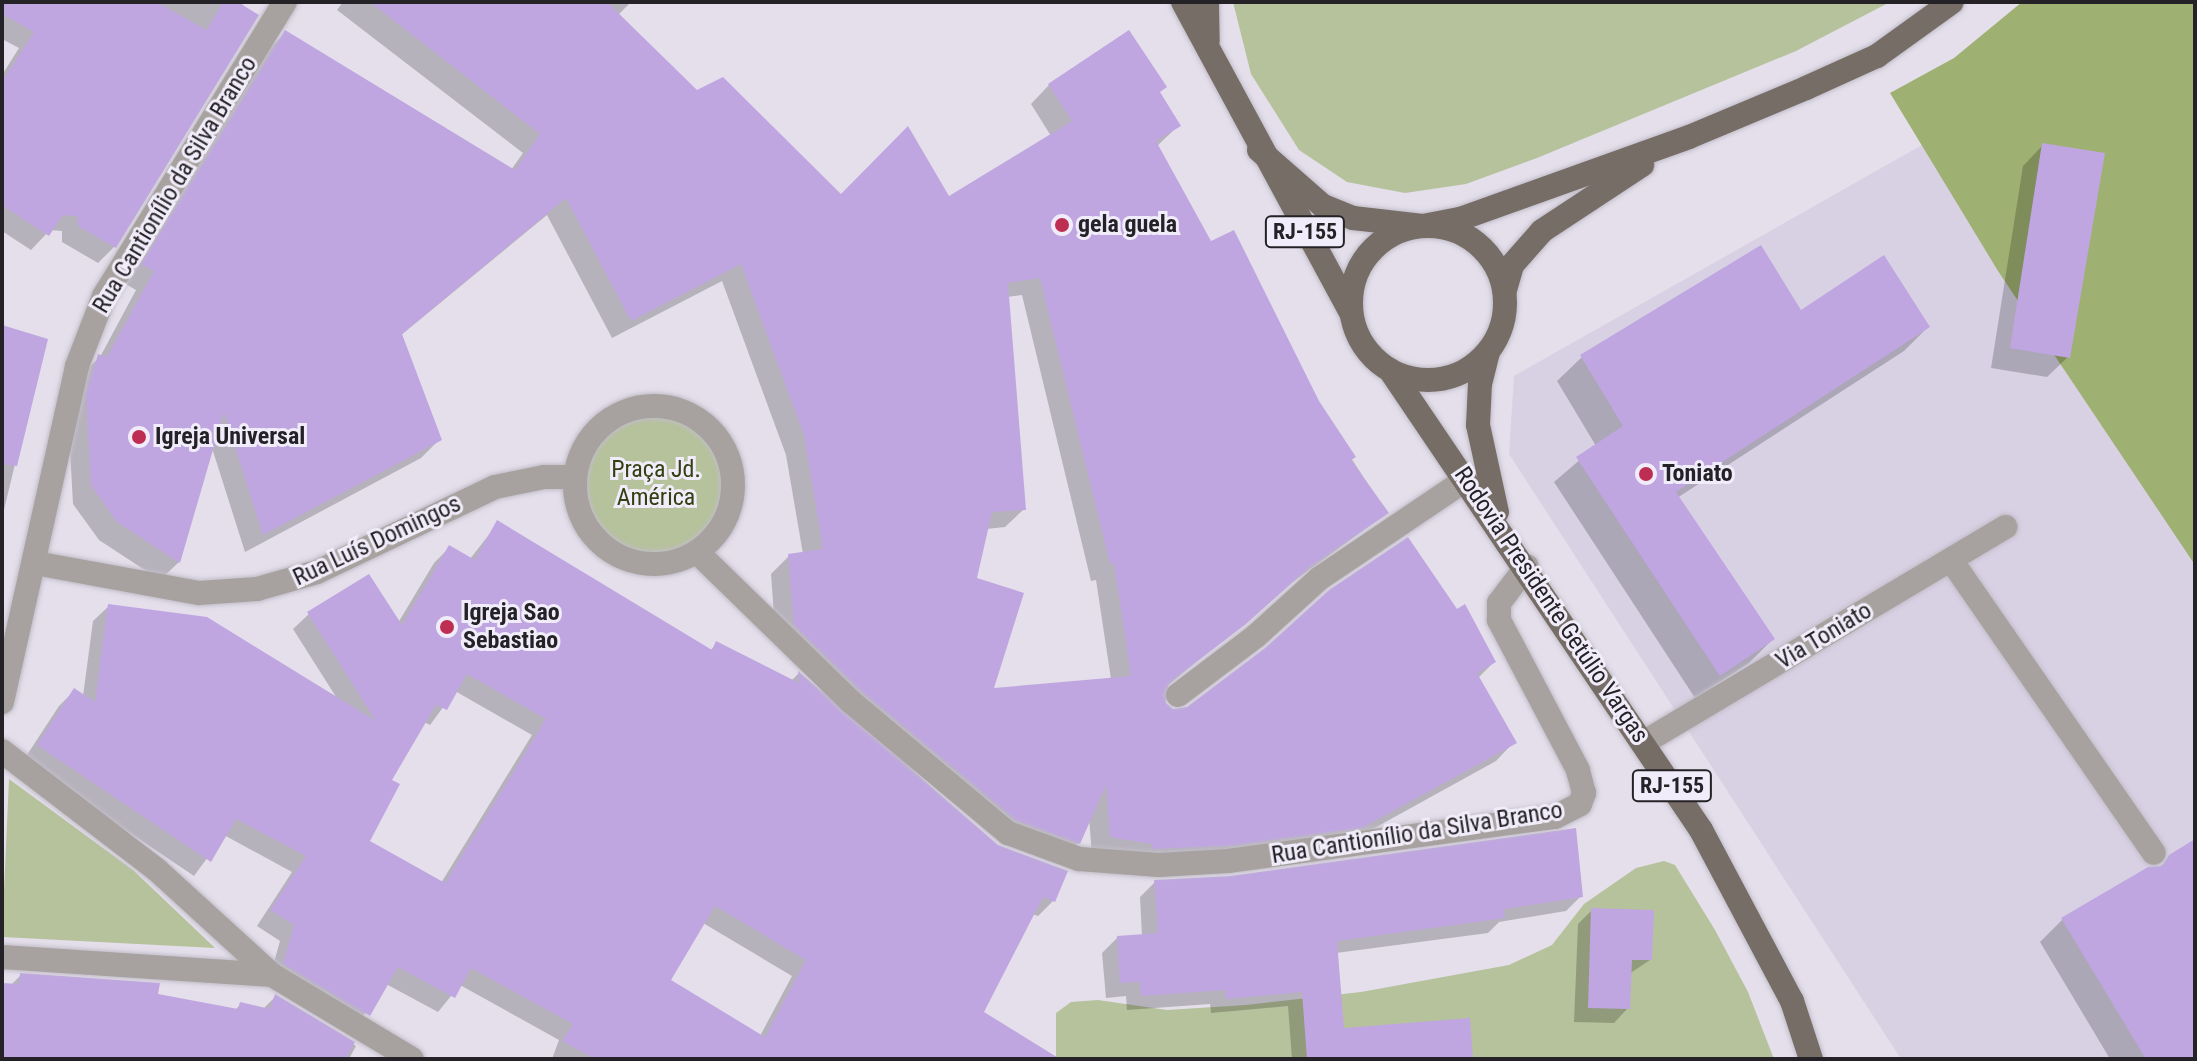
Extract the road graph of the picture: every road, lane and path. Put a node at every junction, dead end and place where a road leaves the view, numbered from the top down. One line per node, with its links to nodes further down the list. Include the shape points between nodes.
1 (285, 2): 19 (street, Rua Cantionílio da Silva Branco, via 104,296 77,366)
2 (1183, 2): 5 (main road, RJ-155)
3 (1207, 2): 5 (main road)
4 (1952, 2): 6 (main road, via 1877,56)
5 (1208, 47): 7 (main road, RJ-155)
6 (1689, 137): 8 (main road, via 1491,209); 9 (main road, via 1560,216 1518,256)
7 (1259, 150): 8 (main road, RJ-155, via 1323,206 1353,218); 10 (main road, RJ-155)
8 (1423, 226): 9 (main road, RJ-155, via 1452,229 1478,244 1498,270); 10 (main road, RJ-155, via 1394,233 1371,251 1356,276)
9 (1505, 290): 11 (main road, RJ-155, via 1503,322)
10 (1352, 315): 12 (main road, RJ-155, via 1367,350)
11 (1488, 351): 12 (main road, via 1463,371 1442,379 1421,380); 16 (main road, RJ-155, via 1478,425)
12 (1390, 370): 14 (main road, Rodovia Presidente Getúlio Vargas / RJ-155)
13 (575, 477): 17 (street, via 576,502 602,545 648,564 673,562); 17 (street, via 590,438 624,412 666,406 705,423 730,458 733,501 726,521); 19 (street, Rua Luís Domingos, via 495,487 317,572 257,589 199,593)
14 (1467, 479): 16 (main road, Rodovia Presidente Getúlio Vargas / RJ-155); 22 (street, via 1320,578 1256,636)
15 (2005, 527): 18 (street, Via Toniato)
16 (1502, 529): 20 (main road, Rodovia Presidente Getúlio Vargas / RJ-155)
17 (697, 552): 20 (street, Rua Cantionílio da Silva Branco, via 925,769 1008,833 1079,859 1159,865 1228,861 1566,814 1580,804 1583,785 1498,613)
18 (1951, 560): 24 (street, Via Toniato); 26 (street)
19 (35, 563): 21 (street, Rua Cantionílio da Silva Branco)
20 (1527, 566): 24 (main road, Rodovia Presidente Getúlio Vargas / RJ-155)
21 (8, 646): 23 (street, Rua Cantionílio da Silva Branco)
22 (1178, 695)
23 (2, 702)
24 (1643, 743): 30 (main road, Rodovia Presidente Getúlio Vargas / RJ-155, via 1739,895 1792,1001)
25 (2, 751): 28 (street, via 157,870)
26 (2154, 853)
27 (2, 957): 28 (street)
28 (272, 975): 29 (street)
29 (412, 1059)
30 (1811, 1059)

